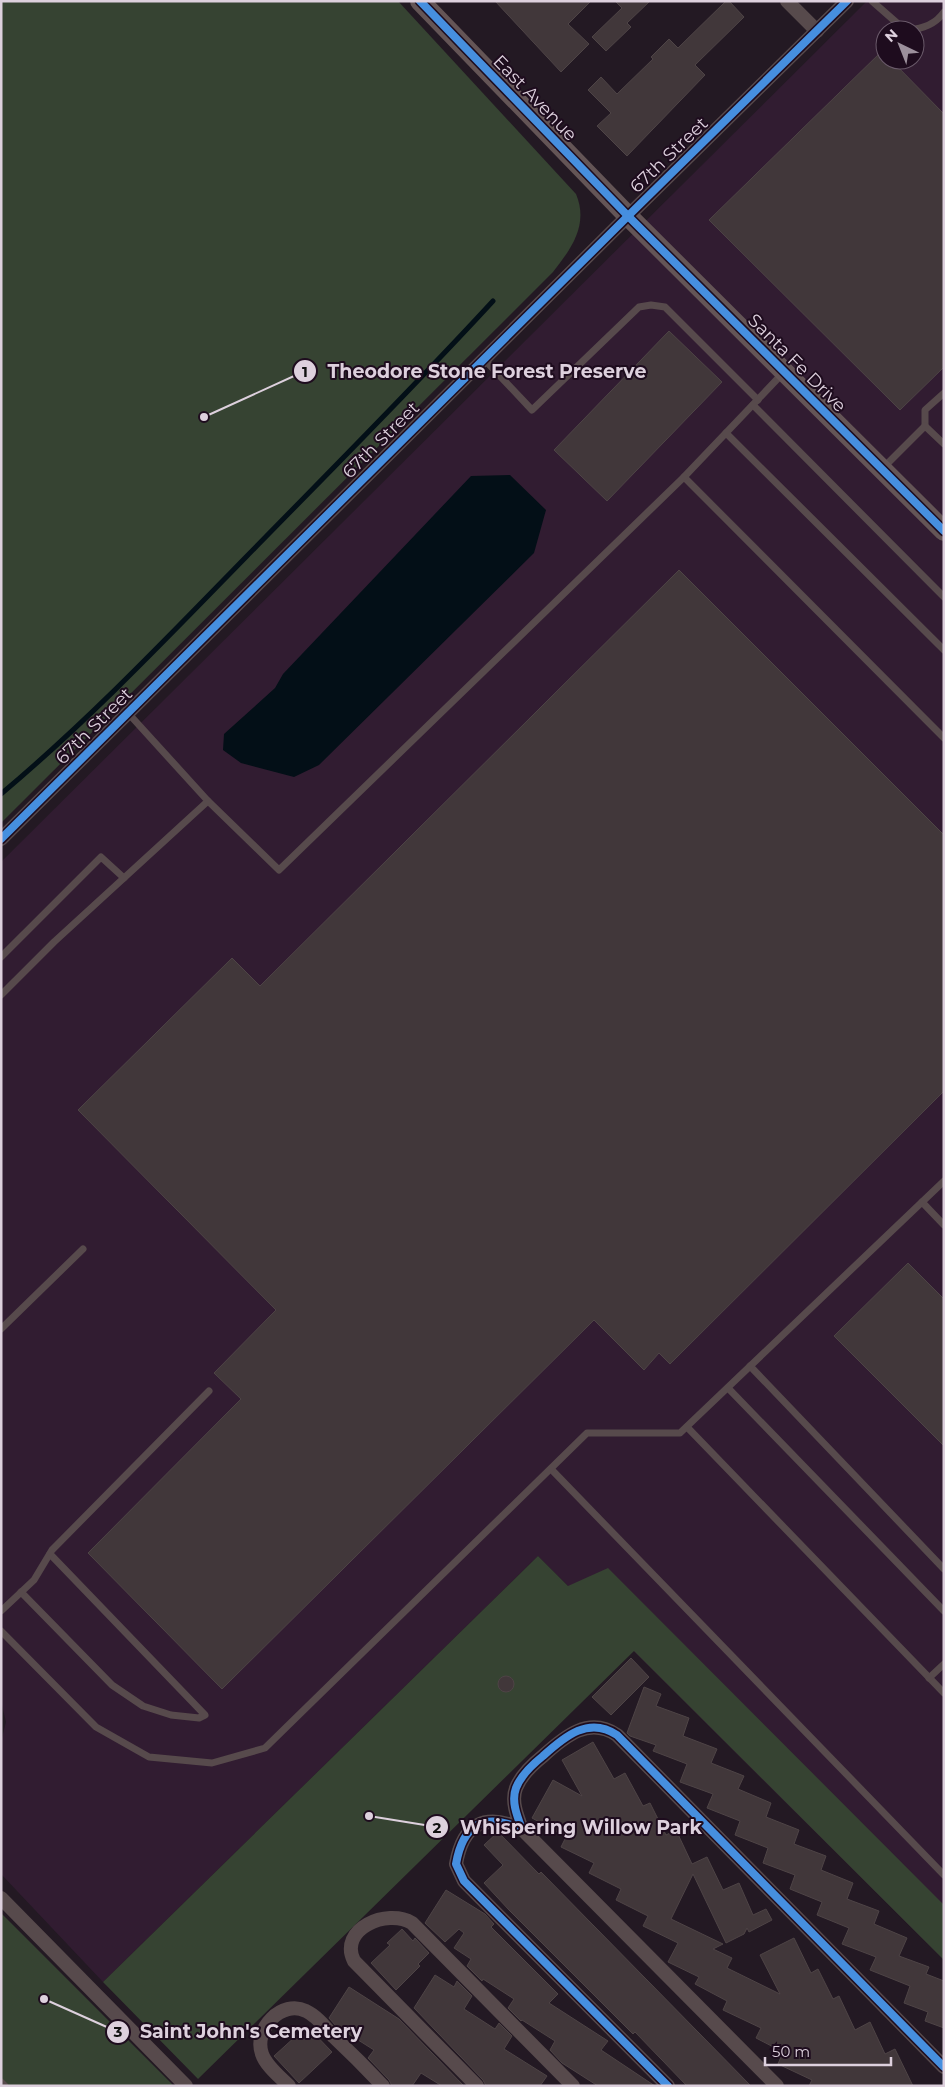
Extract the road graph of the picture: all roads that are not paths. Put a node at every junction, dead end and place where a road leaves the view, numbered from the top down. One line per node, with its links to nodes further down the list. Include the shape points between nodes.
1 (420, 1): 9 (street, East Avenue)
2 (787, 1): 8 (street)
3 (847, 1): 8 (street, 67th Street)
4 (872, 1): 6 (lane)
5 (944, 12): 7 (lane)
6 (895, 20)
7 (925, 28)
8 (817, 31): 9 (street, 67th Street)
9 (628, 216): 10 (street, 67th Street); 11 (street, Santa Fe Drive)
10 (484, 359): 13 (lane, via 532,410 639,307 665,307); 22 (street, 67th Street)
11 (785, 372): 13 (lane); 17 (street, Santa Fe Drive)
12 (944, 392): 14 (lane, via 925,410)
13 (756, 402): 15 (lane); 20 (lane)
14 (925, 426): 16 (lane); 17 (lane)
15 (726, 433): 18 (lane); 21 (lane)
16 (944, 444)
17 (882, 469): 19 (street, Santa Fe Drive)
18 (684, 478): 23 (lane); 24 (lane, via 279,870)
19 (944, 531)
20 (944, 596)
21 (944, 650)
22 (128, 713): 24 (lane); 25 (street, 67th Street)
23 (944, 738)
24 (208, 801): 26 (lane)
25 (1, 839)
26 (124, 878): 27 (lane, via 101,857); 28 (lane)
27 (1, 957)
28 (1, 996)
29 (944, 1181): 30 (lane)
30 (922, 1202): 31 (lane); 34 (lane)
31 (944, 1225)
32 (83, 1249): 33 (lane)
33 (1, 1329)
34 (750, 1366): 35 (lane); 40 (lane)
35 (728, 1388): 37 (lane); 43 (lane)
36 (209, 1391): 39 (lane)
37 (687, 1427): 38 (lane, via 680,1433 588,1433); 46 (lane)
38 (551, 1469): 44 (lane, via 265,1748 212,1763 149,1757 96,1727); 49 (lane)
39 (50, 1554): 41 (lane, via 34,1580); 41 (lane, via 206,1715 199,1718 171,1715 143,1706 112,1685)
40 (944, 1569)
41 (21, 1592): 42 (lane)
42 (1, 1611)
43 (944, 1612)
44 (1, 1631)
45 (944, 1664): 46 (lane)
46 (930, 1678): 47 (lane)
47 (944, 1692)
48 (522, 1829): 51 (street, via 514,1799 516,1787 532,1766 571,1734 594,1727 606,1728 617,1735); 59 (street, via 506,1822 482,1822 463,1839 456,1864 459,1873); 60 (street)
49 (944, 1875)
50 (1, 1898): 54 (street)
51 (944, 2066)
52 (1, 2082): 53 (lane)
53 (5, 2086)
54 (186, 2086)
55 (289, 2086): 56 (street, via 262,2056 260,2041 273,2018 294,2007 314,2016)
56 (383, 2086)
57 (477, 2086): 58 (street, via 354,1961 351,1946 361,1929 384,1917 404,1918 412,1923)
58 (573, 2086)
59 (668, 2086)
60 (777, 2086)

